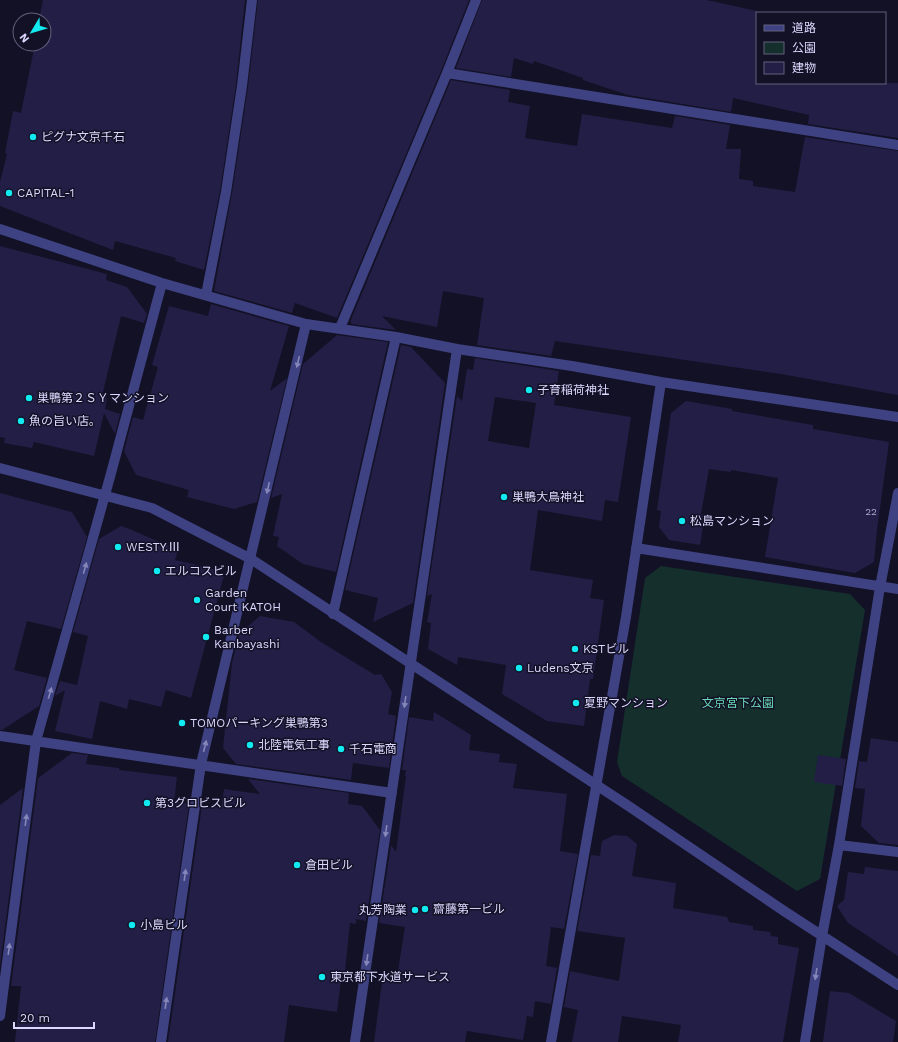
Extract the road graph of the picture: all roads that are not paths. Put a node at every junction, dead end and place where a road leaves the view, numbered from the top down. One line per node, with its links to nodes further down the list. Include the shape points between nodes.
1 (252, 0): 7 (street, via 242,86)
2 (476, 0): 3 (street)
3 (447, 73): 4 (street); 9 (street)
4 (898, 145)
5 (0, 229): 6 (street)
6 (162, 283): 7 (street); 16 (street)
7 (206, 295): 8 (street)
8 (306, 324): 9 (street); 18 (street, one-way to 18)
9 (340, 328): 10 (street)
10 (396, 337): 11 (street); 21 (street)
11 (457, 349): 12 (street); 22 (street)
12 (661, 382): 13 (street); 17 (street)
13 (898, 417)
14 (0, 468): 16 (street)
15 (898, 493): 19 (street)
16 (105, 495): 18 (street, via 152,508); 24 (street, one-way to 16)
17 (636, 548): 19 (street); 26 (street)
18 (251, 559): 21 (street); 25 (street, one-way to 18)
19 (880, 587): 20 (street); 28 (street)
20 (898, 590)
21 (333, 614): 22 (street)
22 (410, 663): 26 (street); 27 (street, one-way to 27)
23 (0, 736): 24 (street)
24 (36, 741): 25 (street); 32 (street, one-way to 24)
25 (201, 764): 27 (street); 33 (street, one-way to 25)
26 (596, 785): 30 (street); 35 (street)
27 (392, 793): 34 (street, one-way to 34)
28 (839, 845): 29 (street); 30 (street)
29 (898, 852)
30 (822, 936): 31 (street); 36 (street, one-way to 36)
31 (898, 985)
32 (0, 1016)
33 (161, 1042)
34 (355, 1042)
35 (551, 1042)
36 (805, 1042)

